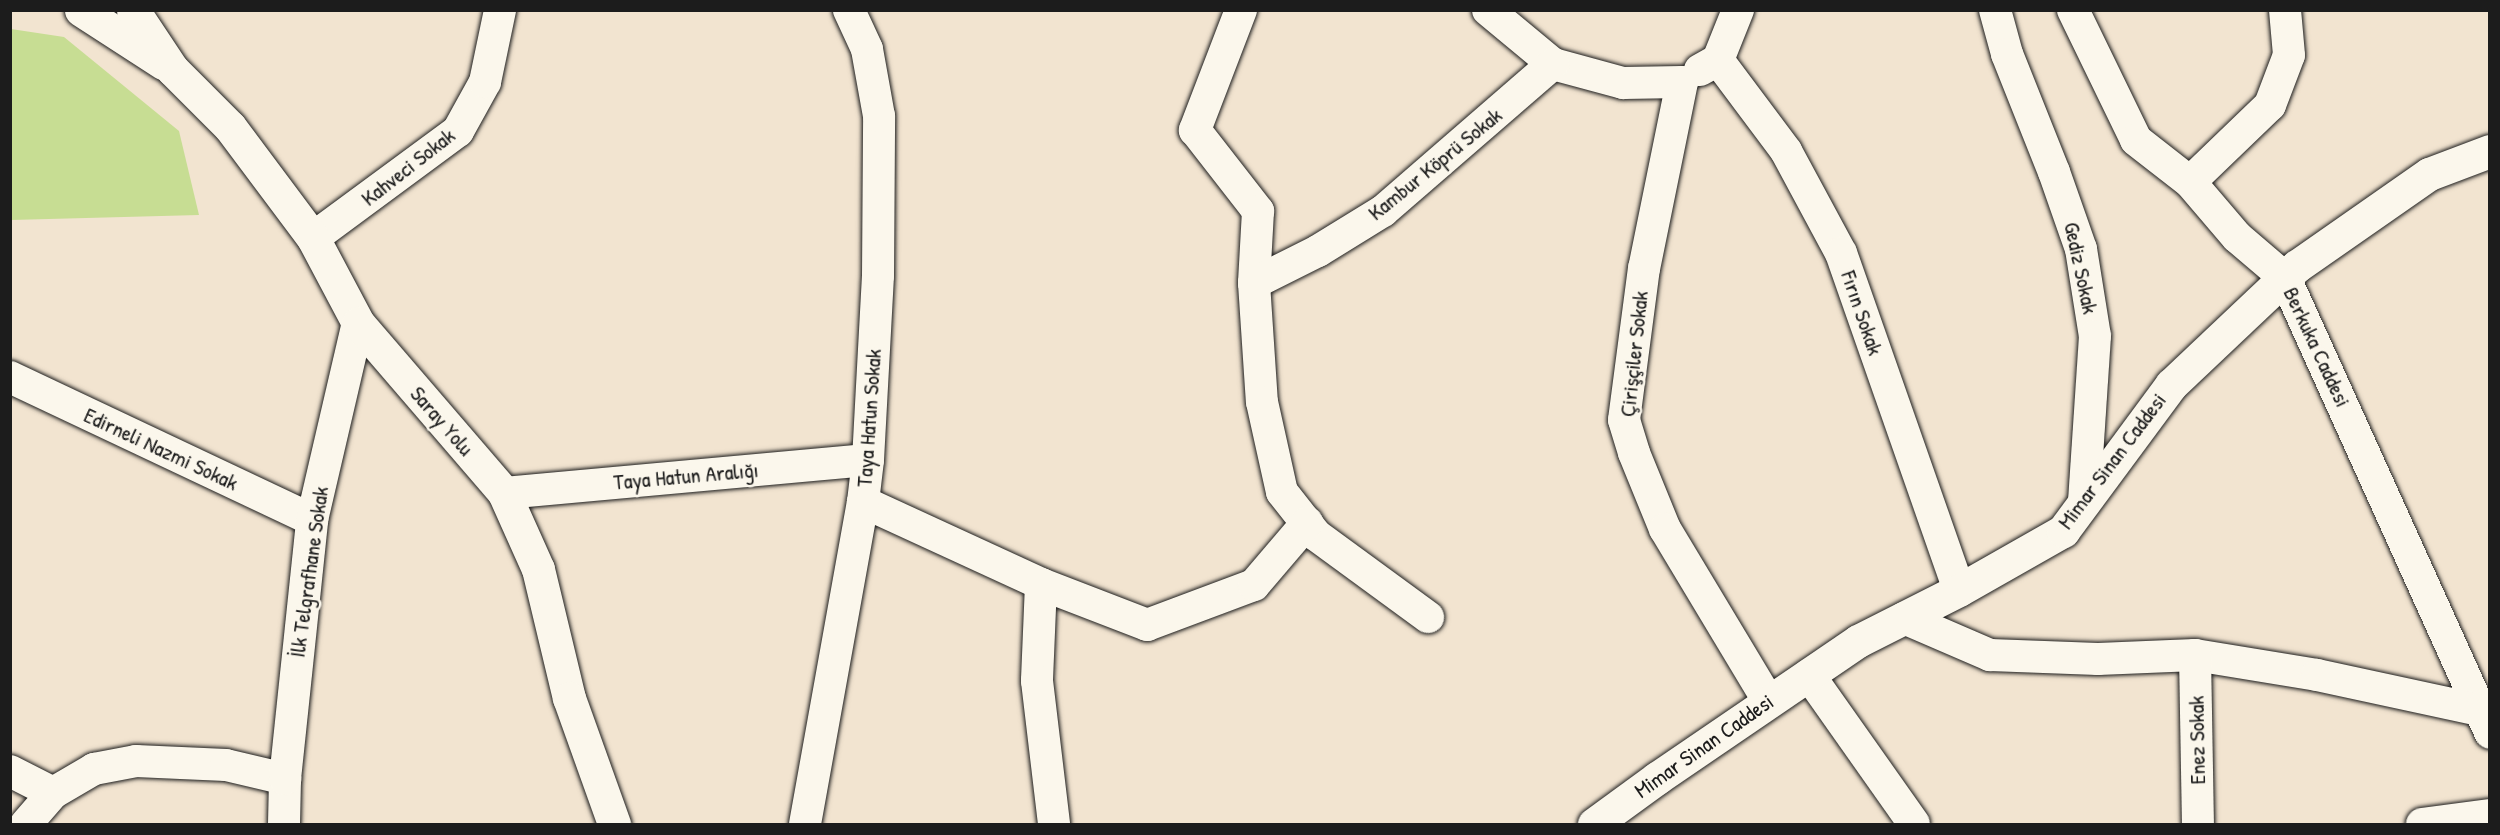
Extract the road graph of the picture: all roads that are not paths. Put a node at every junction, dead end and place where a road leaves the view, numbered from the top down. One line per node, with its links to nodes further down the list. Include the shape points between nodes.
1 (81, 10): 13 (street, Saray Yolu)
2 (132, 10): 13 (street, Saray Yolu)
3 (500, 10): 17 (street, Kahveci Sokak, via 485,82 458,131)
4 (849, 10): 22 (street, Taya Hatun Sokak, via 867,49 879,116 878,276)
5 (1241, 10): 19 (street, via 1195,130 1258,211)
6 (1488, 10): 12 (street)
7 (1738, 10): 11 (street)
8 (1995, 10): 25 (street, Gediz Sokak, via 2007,54 2081,249 2095,336)
9 (2073, 10): 16 (street, Berkuka Caddesi, via 2136,140)
10 (2285, 10): 16 (street, via 2289,55 2270,105)
11 (1718, 60): 14 (street); 29 (street, Fırın Sokak, via 1786,151 1841,253)
12 (1553, 64): 14 (street, via 1623,83); 19 (street, Kambur Köprü Sokak, via 1383,211)
13 (172, 69): 17 (street, Saray Yolu, via 230,127)
14 (1682, 82): 34 (street, Çirişçiler Sokak, via 1644,268 1624,420 1665,529)
15 (2490, 151): 18 (street, Mimar Sinan Caddesi, via 2429,174)
16 (2190, 183): 18 (street, Berkuka Caddesi, via 2237,237)
17 (313, 238): 20 (street, Saray Yolu)
18 (2285, 278): 25 (street, Mimar Sinan Caddesi, via 2171,385); 35 (street, Berkuka Caddesi)
19 (1254, 283): 27 (street, via 1262,402 1279,481 1282,492)
20 (358, 323): 23 (street, Saray Yolu); 26 (street, İlk Telgrafhane Sokak)
21 (10, 377): 26 (street, Edirneli Nazmi Sokak)
22 (868, 460): 23 (street, Taya Hatun Aralığı); 24 (street, Taya Hatun Sokak)
23 (504, 493): 42 (street, Saray Yolu, via 538,569 569,698)
24 (863, 502): 28 (street); 43 (street, Taya Hatun Sokak)
25 (2084, 503): 29 (street, Mimar Sinan Caddesi, via 2063,531)
26 (312, 520): 37 (street, İlk Telgrafhane Sokak)
27 (1306, 523): 28 (street, via 1254,585 1147,626); 30 (street, via 1362,571)
28 (1041, 584): 44 (street, via 1037,681)
29 (1959, 590): 31 (street, Mimar Sinan Caddesi)
30 (1428, 617)
31 (1904, 618): 32 (street, via 1990,655 2098,659); 33 (street, Mimar Sinan Caddesi, via 1858,641)
32 (2195, 655): 35 (street, via 2317,675); 47 (street, Enez Sokak)
33 (1809, 675): 34 (street, Mimar Sinan Caddesi); 46 (street)
34 (1769, 702): 45 (street, Mimar Sinan Caddesi)
35 (2487, 727)
36 (10, 771): 38 (street)
37 (285, 779): 38 (street, via 226,765 136,761 94,769); 41 (street, İlk Telgrafhane Sokak)
38 (53, 793): 40 (street)
39 (2490, 816): 48 (street)
40 (26, 825)
41 (284, 825)
42 (614, 825)
43 (805, 825)
44 (1054, 825)
45 (1594, 825)
46 (1914, 825)
47 (2198, 825)
48 (2422, 825)

